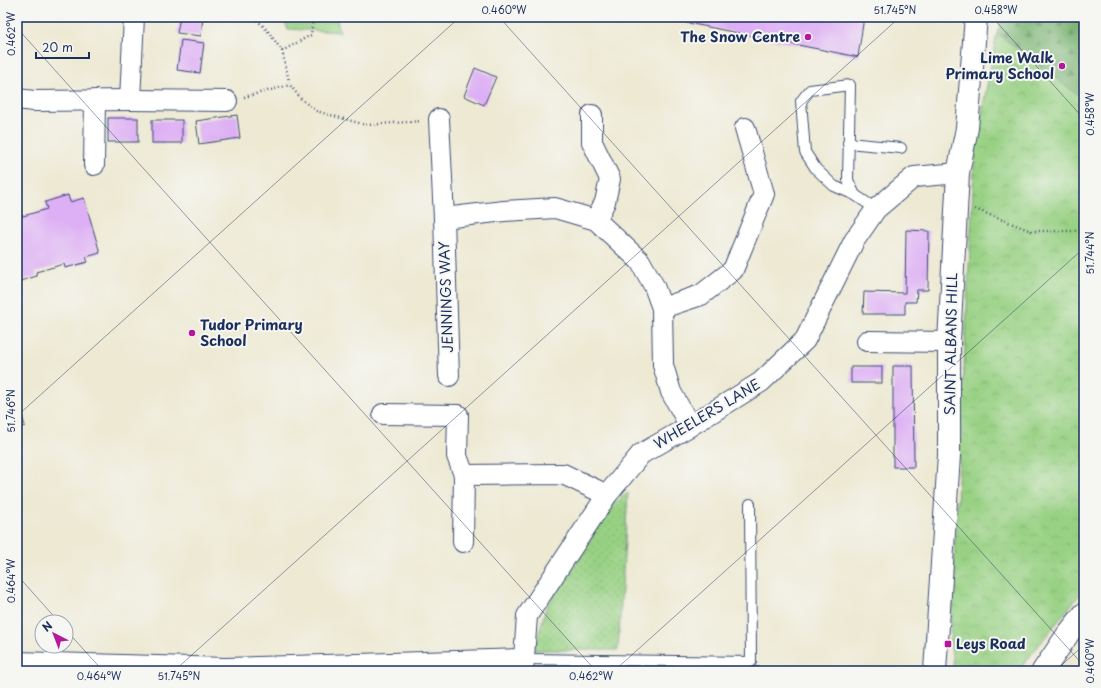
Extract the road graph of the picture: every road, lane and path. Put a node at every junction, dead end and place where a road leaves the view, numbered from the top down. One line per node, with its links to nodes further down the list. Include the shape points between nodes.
1 (134, 17): 9 (street)
2 (254, 17): 5 (path)
3 (313, 17): 5 (path, via 311,35)
4 (976, 17): 17 (street, SAINT ALBANS HILL, via 967,128)
5 (282, 51): 6 (path)
6 (290, 85): 10 (path); 12 (path, via 301,99 316,111 366,126)
7 (17, 98): 8 (street, via 34,101)
8 (95, 100): 9 (street); 16 (street)
9 (130, 100): 10 (street)
10 (227, 101)
11 (592, 116): 22 (street, via 592,142 610,179 605,202)
12 (439, 119): 21 (street, JENNINGS WAY)
13 (745, 128): 24 (street, via 764,194 733,270 701,295)
14 (848, 143): 15 (lane); 18 (lane, via 848,180); 18 (lane, via 850,85 810,90 801,100 805,152 816,169 834,186)
15 (901, 148)
16 (94, 165)
17 (958, 173): 19 (street, SAINT ALBANS HILL); 20 (street, WHEELERS LANE, via 914,177)
18 (855, 195): 20 (lane)
19 (957, 202): 23 (path, via 1031,231); 26 (street, SAINT ALBANS HILL)
20 (876, 209): 29 (street, WHEELERS LANE, via 854,241 805,340 761,382)
21 (444, 218): 22 (street, via 555,208); 27 (street, JENNINGS WAY)
22 (596, 220): 24 (street, via 640,261 654,286)
23 (1084, 229)
24 (662, 308): 29 (street, via 663,365 671,392)
25 (867, 341): 26 (street)
26 (949, 342): 37 (street, SAINT ALBANS HILL, via 949,455)
27 (449, 376)
28 (384, 414): 30 (street, via 458,415 457,456)
29 (690, 426): 31 (street, WHEELERS LANE, via 641,454)
30 (464, 475): 31 (street, via 563,474); 33 (street)
31 (607, 495): 36 (street, WHEELERS LANE, via 527,616)
32 (750, 504): 36 (lane, via 751,662)
33 (463, 542)
34 (1084, 614): 39 (street)
35 (17, 662): 38 (street)
36 (523, 665): 38 (street)
37 (937, 668)
38 (226, 669)
39 (1043, 671)

